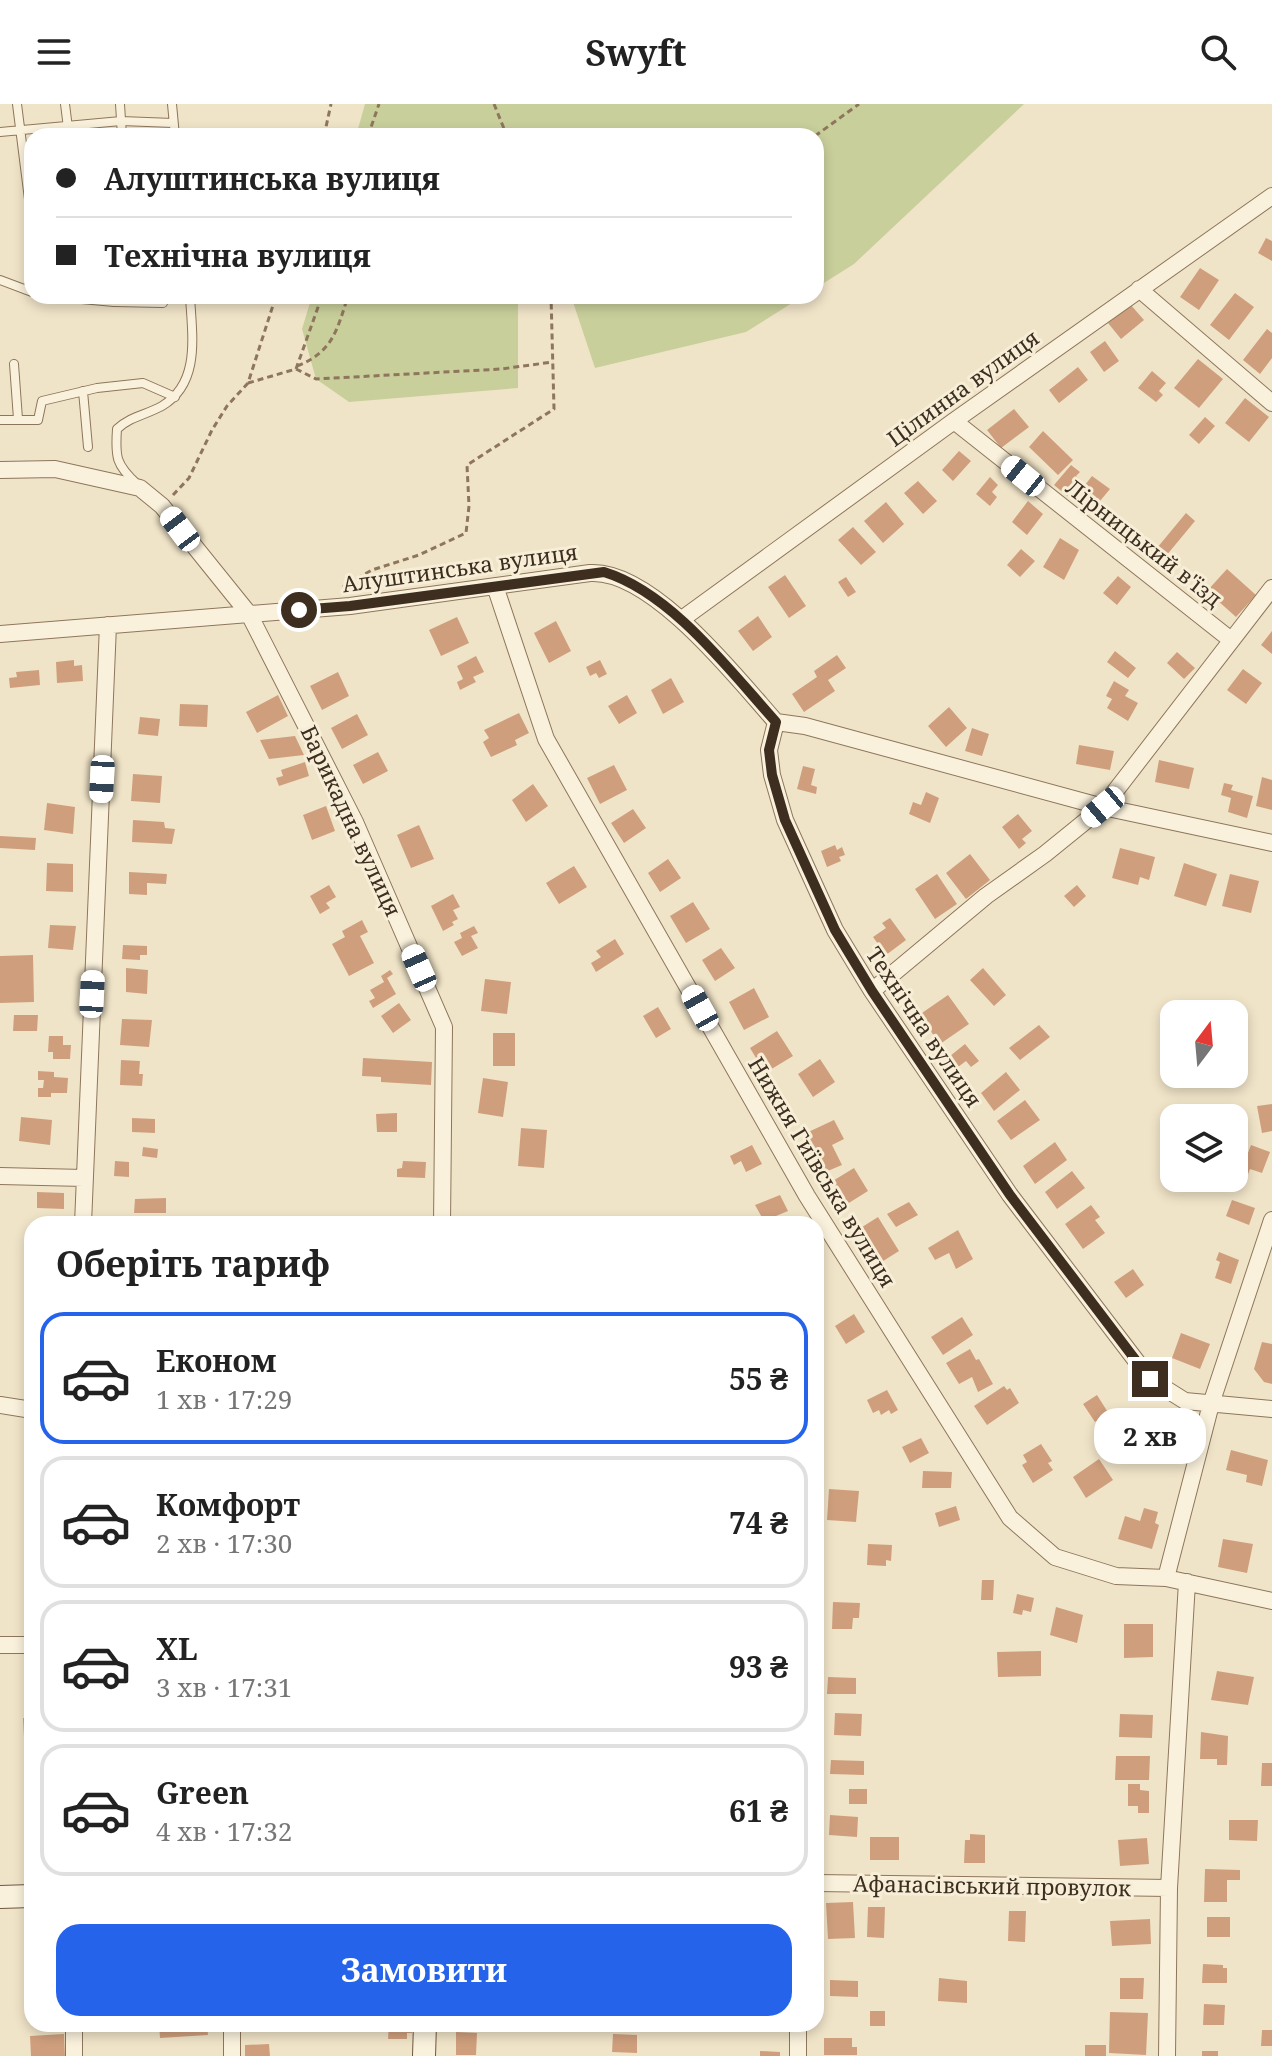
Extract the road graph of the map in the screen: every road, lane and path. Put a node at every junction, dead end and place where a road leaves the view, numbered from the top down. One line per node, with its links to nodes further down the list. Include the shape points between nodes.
1 (17, 104): 20 (lane)
2 (65, 104): 11 (lane)
3 (120, 104): 9 (lane)
4 (172, 104): 10 (lane)
5 (331, 104): 16 (path)
6 (379, 104): 17 (path)
7 (494, 104): 18 (path)
8 (859, 104): 19 (path)
9 (121, 121): 10 (lane); 11 (lane); 14 (lane)
10 (173, 123): 15 (lane)
11 (68, 125): 12 (lane); 13 (lane)
12 (40, 128)
13 (68, 128)
14 (121, 128)
15 (174, 128)
16 (326, 128)
17 (371, 128)
18 (504, 128)
19 (824, 129)
20 (21, 130): 21 (lane); 22 (lane); 23 (lane)
21 (24, 130)
22 (0, 132)
23 (24, 155)
24 (1272, 196): 27 (street, Цілинна вулиця)
25 (0, 280): 26 (lane)
26 (24, 289)
27 (1139, 289): 39 (street); 42 (street, Цілинна вулиця)
28 (190, 304): 38 (lane, via 193,354 187,379)
29 (273, 304): 36 (path)
30 (319, 304): 35 (path)
31 (345, 304): 35 (path, via 326,350)
32 (551, 304): 33 (path)
33 (553, 362): 35 (path, via 316,379); 49 (path, via 554,409 467,465 466,533 344,586)
34 (14, 364): 40 (lane)
35 (297, 368): 36 (path)
36 (248, 383): 46 (path, via 212,430 189,478)
37 (83, 391): 38 (lane, via 143,383); 40 (lane, via 42,401 38,420); 43 (lane)
38 (175, 397): 45 (lane, via 117,429 120,469)
39 (1272, 403)
40 (18, 419): 41 (lane)
41 (0, 420)
42 (954, 421): 51 (street, Цілинна вулиця); 54 (street, Лірницький в'їзд)
43 (88, 447)
44 (0, 470): 45 (street, via 55,469)
45 (140, 488): 46 (street, Барикадна вулиця)
46 (162, 506): 50 (street, Барикадна вулиця)
47 (495, 586): 49 (street, Алуштинська вулиця); 51 (street, Алуштинська вулиця, via 604,572); 61 (street, Нижня Гиївська вулиця, via 546,739)
48 (1272, 588): 54 (street)
49 (350, 606): 50 (street, Алуштинська вулиця)
50 (249, 614): 52 (street, Алуштинська вулиця); 63 (street, Барикадна вулиця, via 355,822 444,1027)
51 (682, 619): 55 (street)
52 (108, 625): 53 (street, Алуштинська вулиця); 60 (street)
53 (0, 634)
54 (1231, 640): 56 (street)
55 (776, 722): 56 (street); 58 (street, Технічна вулиця, via 769,750 785,820 835,930)
56 (1103, 807): 57 (street); 58 (street)
57 (1272, 843)
58 (872, 991): 68 (street, Технічна вулиця, via 1010,1195 1150,1379 1185,1401)
59 (0, 1176): 60 (street)
60 (84, 1178): 62 (street)
61 (807, 1196): 64 (street); 65 (street, Нижня Гиївська вулиця)
62 (83, 1216)
63 (442, 1216)
64 (807, 1216)
65 (820, 1216)
66 (1272, 1220): 68 (street)
67 (824, 1223): 72 (street, Нижня Гиївська вулиця, via 1010,1518 1055,1557 1116,1576)
68 (1211, 1404): 71 (street, Технічна вулиця); 72 (street)
69 (0, 1405): 70 (street)
70 (24, 1409)
71 (1272, 1409)
72 (1166, 1578): 73 (street, Нижня Гиївська вулиця)
73 (1187, 1582): 74 (street, Нижня Гиївська вулиця); 78 (street)
74 (1272, 1601)
75 (0, 1645): 76 (street)
76 (24, 1645)
77 (824, 1883): 78 (street, Афанасівський провулок)
78 (1169, 1888): 89 (street)
79 (24, 1896): 80 (street)
80 (0, 1897)
81 (74, 2032): 85 (street)
82 (232, 2032): 86 (street)
83 (425, 2032): 87 (street)
84 (798, 2032): 88 (street)
85 (74, 2056)
86 (232, 2056)
87 (424, 2056)
88 (798, 2056)
89 (1167, 2056)

